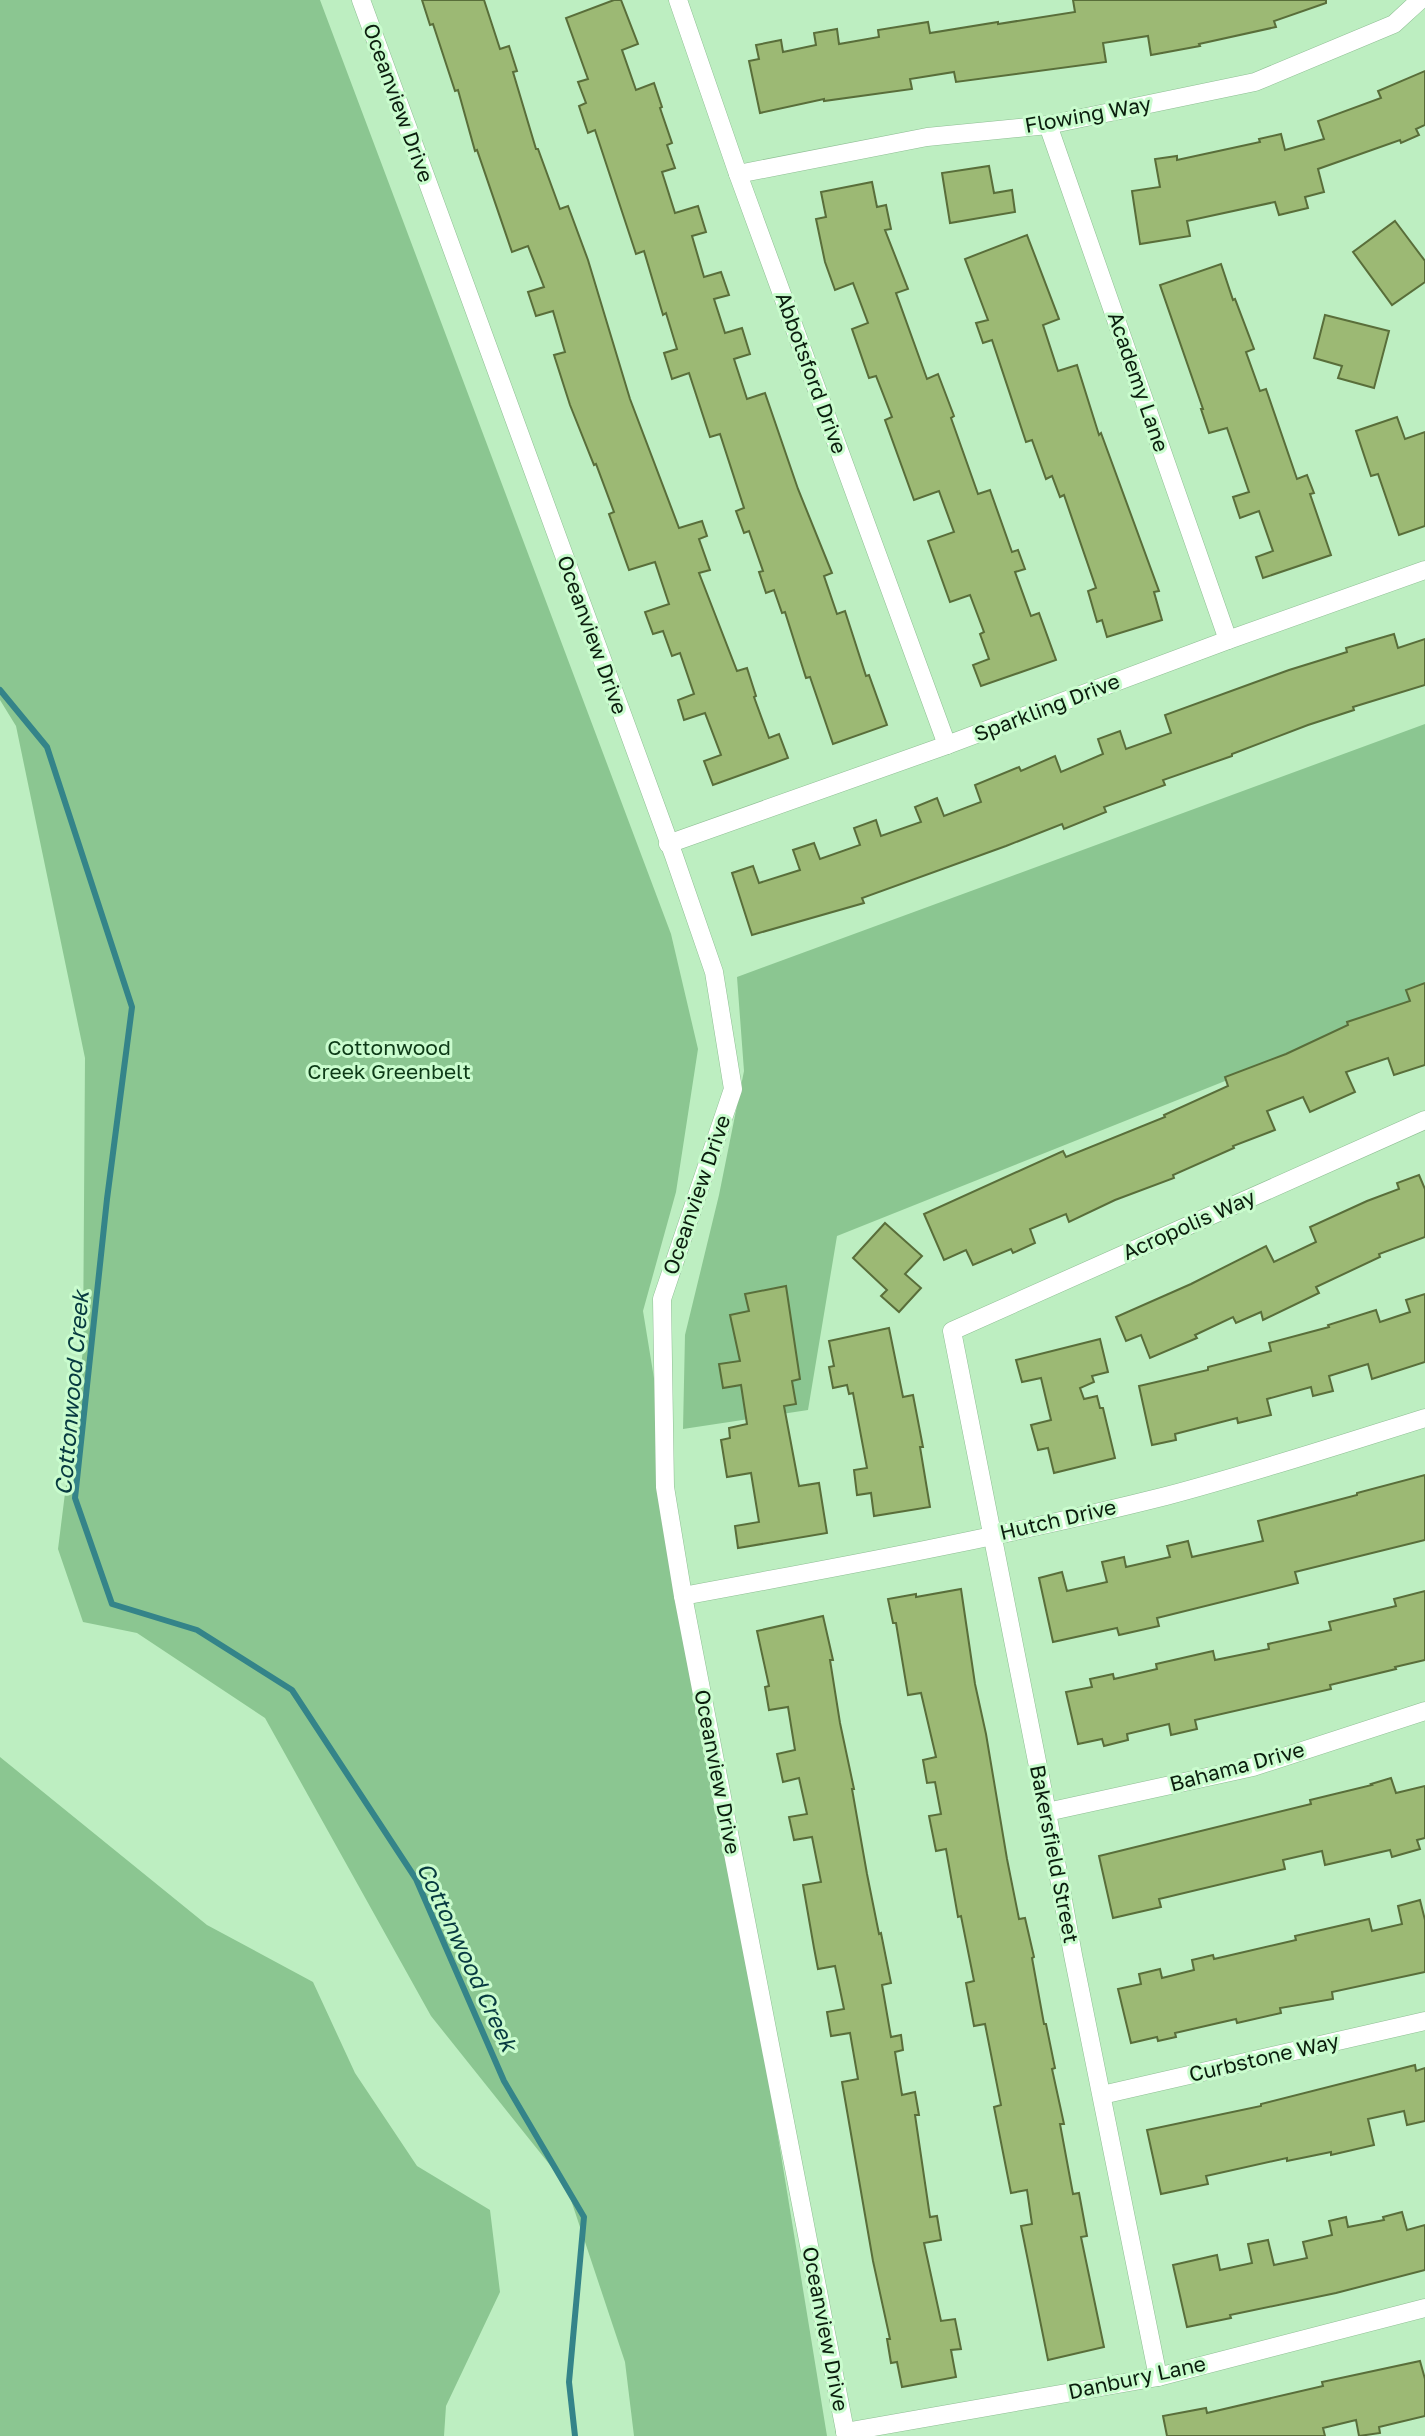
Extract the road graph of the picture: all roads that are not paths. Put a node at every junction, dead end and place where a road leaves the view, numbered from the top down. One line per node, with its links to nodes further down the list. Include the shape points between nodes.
1 (361, 0): 9 (street, Oceanview Drive)
2 (678, 0): 5 (street, Abbotsford Drive)
3 (1420, 0): 4 (street, Flowing Way, via 1394,24 1255,82)
4 (1048, 125): 5 (street, Flowing Way, via 927,137); 7 (street, Academy Lane)
5 (738, 174): 8 (street, Abbotsford Drive)
6 (1425, 570): 7 (street, Sparkling Drive)
7 (1228, 640): 8 (street, Sparkling Drive)
8 (947, 746): 9 (street, Sparkling Drive)
9 (668, 844): 14 (street, Oceanview Drive, via 713,972 733,1089 662,1299 665,1487)
10 (1425, 1120): 11 (street, Acropolis Way)
11 (952, 1331): 13 (street, Bakersfield Street)
12 (1425, 1418): 13 (street, Hutch Drive, via 1166,1496)
13 (991, 1536): 14 (street, Hutch Drive); 16 (street, Bakersfield Street)
14 (683, 1596): 21 (street, Oceanview Drive)
15 (1425, 1711): 16 (street, Bahama Drive, via 1253,1767)
16 (1047, 1812): 18 (street, Bakersfield Street)
17 (1425, 2021): 18 (street, Curbstone Way)
18 (1102, 2095): 20 (street, Bakersfield Street)
19 (1425, 2308): 20 (street, Danbury Lane)
20 (1157, 2376): 21 (street, Danbury Lane)
21 (846, 2434)

